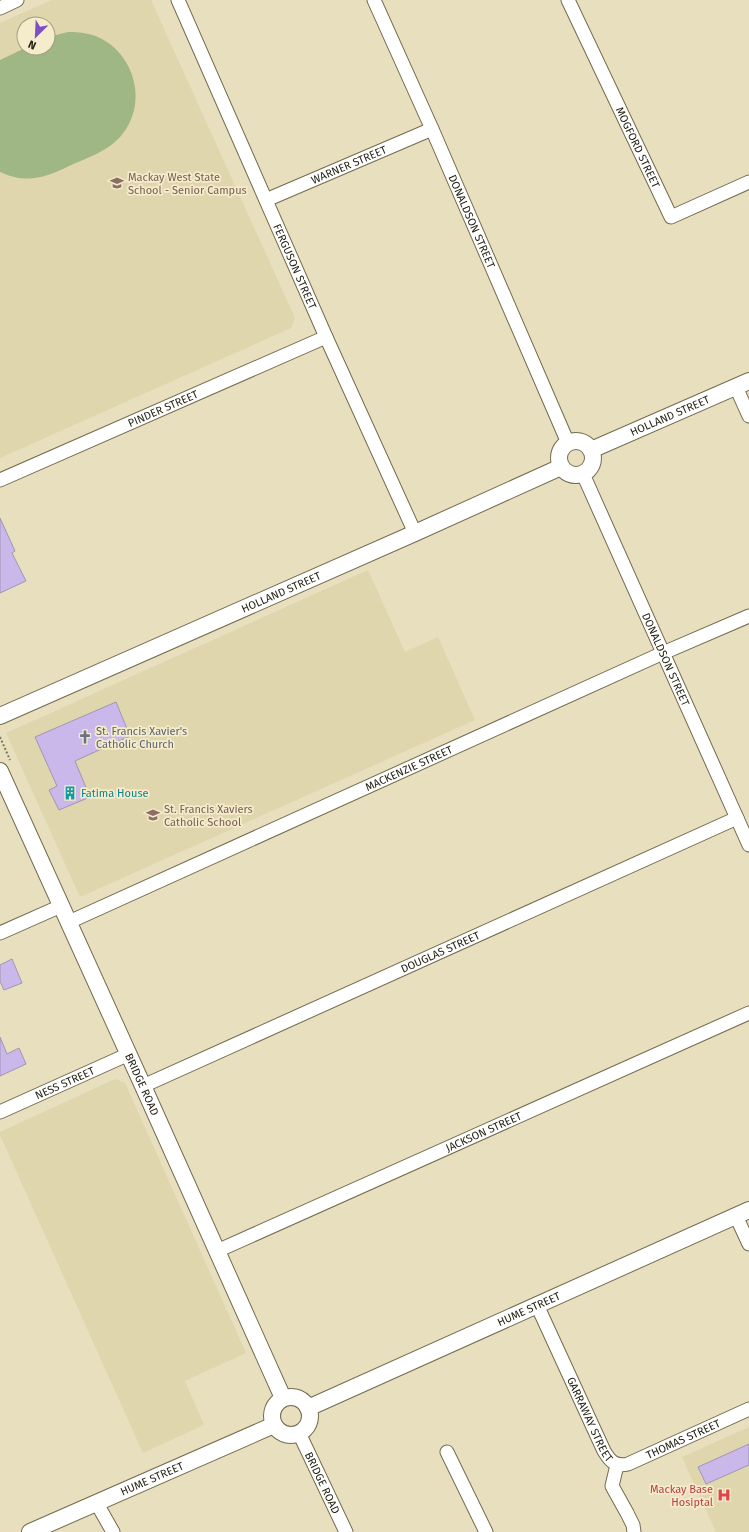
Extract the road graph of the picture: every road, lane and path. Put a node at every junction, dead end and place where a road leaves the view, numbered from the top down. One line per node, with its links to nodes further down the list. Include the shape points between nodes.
1 (17, 0): 5 (street)
2 (178, 0): 8 (street, FERGUSON STREET)
3 (374, 0): 6 (street, DONALDSON STREET)
4 (568, 0): 7 (street, MOGFORD STREET, via 671,217)
5 (0, 8)
6 (432, 129): 8 (street, WARNER STREET); 12 (street, DONALDSON STREET)
7 (749, 182)
8 (266, 200): 9 (street, FERGUSON STREET)
9 (326, 337): 16 (street, PINDER STREET); 17 (street, FERGUSON STREET)
10 (742, 384): 11 (street); 13 (street, HOLLAND STREET)
11 (749, 416)
12 (568, 443): 13 (street, via 580,442); 14 (street, via 560,452)
13 (591, 450): 15 (street, via 593,459 588,471)
14 (561, 467): 15 (street, via 570,474); 17 (street, HOLLAND STREET)
15 (583, 474): 19 (street, DONALDSON STREET)
16 (0, 480)
17 (415, 533): 20 (street, HOLLAND STREET)
18 (749, 616): 19 (street, MACKENZIE STREET)
19 (663, 652): 22 (street, DONALDSON STREET); 25 (street, MACKENZIE STREET)
20 (0, 716)
21 (0, 771): 24 (street, BRIDGE ROAD)
22 (737, 818): 23 (street, DONALDSON STREET); 29 (street, DOUGLAS STREET)
23 (749, 845)
24 (61, 906): 25 (street, BRIDGE ROAD); 26 (street)
25 (69, 922): 28 (street, BRIDGE ROAD)
26 (0, 933)
27 (749, 1013): 33 (street, JACKSON STREET)
28 (129, 1054): 29 (street, BRIDGE ROAD); 30 (street, NESS STREET)
29 (143, 1086): 33 (street, BRIDGE ROAD)
30 (0, 1112)
31 (743, 1213): 32 (street); 34 (street, HUME STREET)
32 (749, 1244)
33 (217, 1251): 35 (street, BRIDGE ROAD)
34 (537, 1305): 36 (street, HUME STREET); 41 (street, GARRAWAY STREET, via 604,1451 612,1463)
35 (283, 1398): 36 (street, via 296,1397); 38 (street, via 274,1406 272,1412)
36 (308, 1408): 39 (street, via 308,1424)
37 (749, 1409): 41 (street, THOMAS STREET, via 628,1464)
38 (274, 1426): 39 (street, via 287,1435); 42 (street, HUME STREET)
39 (299, 1433): 45 (street, BRIDGE ROAD)
40 (447, 1452): 46 (street)
41 (617, 1465): 47 (street, GARRAWAY STREET, via 612,1486)
42 (96, 1502): 43 (street, HUME STREET); 44 (street)
43 (30, 1532)
44 (113, 1532)
45 (346, 1532)
46 (486, 1532)
47 (634, 1532)

